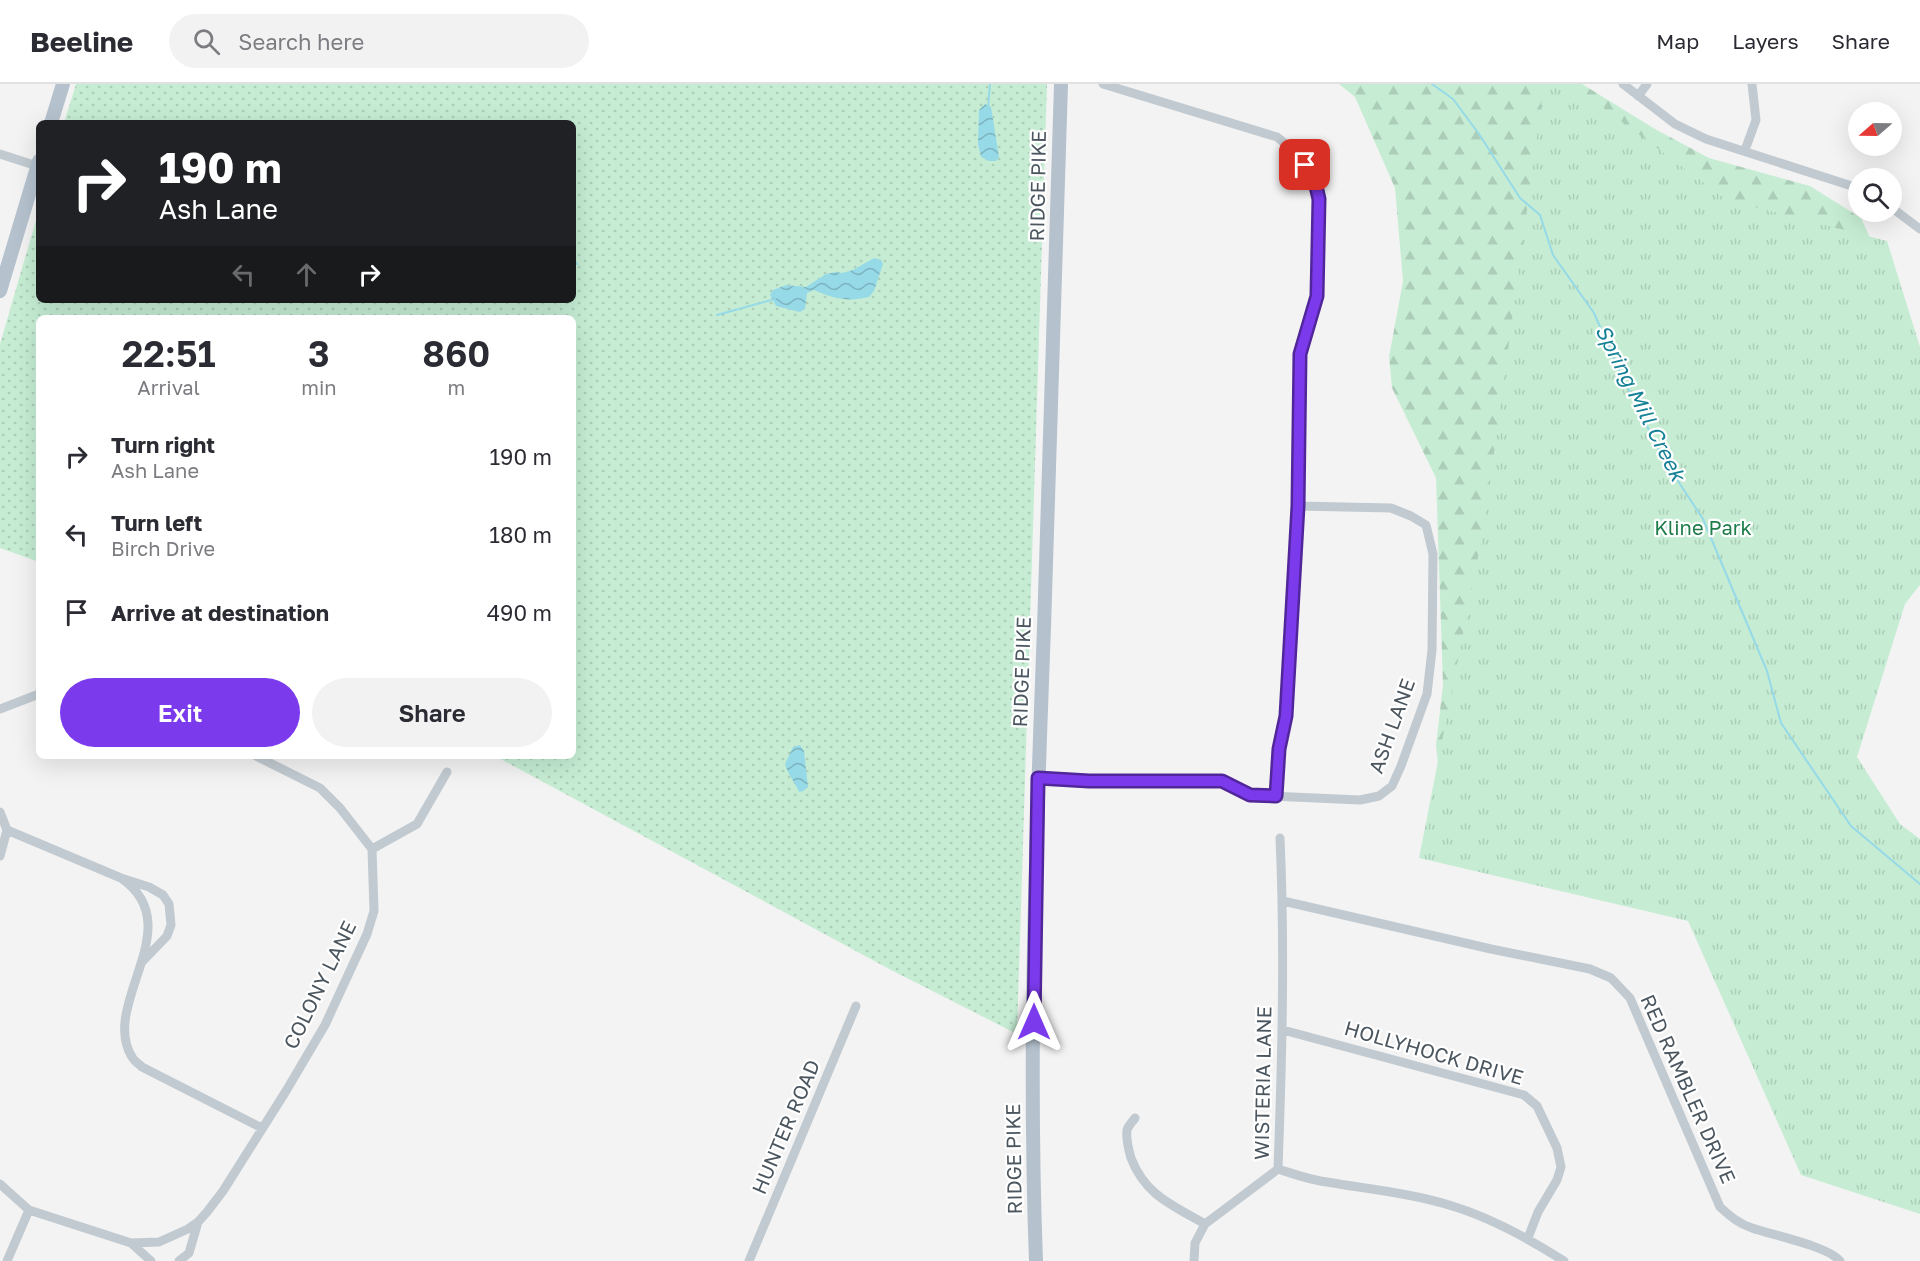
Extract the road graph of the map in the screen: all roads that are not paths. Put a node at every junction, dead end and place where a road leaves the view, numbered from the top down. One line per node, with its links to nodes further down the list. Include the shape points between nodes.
1 (63, 84): 8 (main road)
2 (1061, 84): 22 (main road, RIDGE PIKE)
3 (1103, 84): 17 (street, via 1277,137 1292,149 1315,182 1319,199 1317,296 1300,354)
4 (1623, 84): 7 (street)
5 (1647, 84): 7 (street)
6 (1752, 84): 9 (street, via 1756,120)
7 (1638, 96): 9 (street, via 1676,124 1706,139)
8 (52, 120)
9 (1745, 150): 13 (street)
10 (0, 154): 11 (street)
11 (36, 163)
12 (36, 171): 16 (main road)
13 (1848, 185)
14 (1915, 221): 15 (street)
15 (1920, 229)
16 (0, 291)
17 (1298, 506): 23 (street, via 1286,716); 23 (street, ASH LANE, via 1391,508 1426,525 1433,554 1432,650 1427,694 1392,786 1378,796 1360,800)
18 (36, 695): 19 (street)
19 (0, 709)
20 (262, 759): 27 (street, via 320,788)
21 (447, 772): 27 (street, via 417,824)
22 (1038, 778): 23 (street, ASH LANE, via 1222,781 1250,795); 47 (main road, RIDGE PIKE, via 1032,1154)
23 (1276, 796)
24 (0, 812): 25 (street)
25 (7, 830): 28 (street); 29 (street)
26 (1280, 838): 30 (street, WISTERIA LANE)
27 (372, 849): 35 (street, COLONY LANE, via 374,911 367,934 325,1025)
28 (0, 856)
29 (121, 878): 31 (street, via 141,896 146,909 148,932); 31 (street, via 149,887 169,904 171,925 167,936)
30 (1283, 901): 33 (street, WISTERIA LANE); 50 (street, RED RAMBLER DRIVE, via 1590,969 1611,978 1630,998 1720,1208 1749,1228 1818,1249)
31 (141, 963): 35 (street, via 126,1014 124,1036 132,1058 142,1067)
32 (856, 1006): 46 (street, HUNTER ROAD)
33 (1283, 1030): 36 (street, WISTERIA LANE); 41 (street, HOLLYHOCK DRIVE, via 1524,1095 1537,1106 1557,1148 1561,1167)
34 (1135, 1118): 40 (street, via 1127,1130 1129,1152 1145,1185)
35 (262, 1128): 39 (street, COLONY LANE, via 223,1191)
36 (1278, 1169): 40 (street); 41 (street, WISTERIA LANE, via 1324,1182 1448,1204)
37 (0, 1184): 38 (street, COLONY LANE)
38 (29, 1210): 42 (street, COLONY LANE); 43 (street)
39 (198, 1222): 42 (street, COLONY LANE, via 159,1242); 45 (street, COLONY LANE, via 189,1253)
40 (1205, 1224): 48 (street, via 1195,1243)
41 (1528, 1238): 49 (street, WISTERIA LANE)
42 (131, 1243): 44 (street, COLONY LANE)
43 (7, 1261)
44 (151, 1261)
45 (179, 1261)
46 (749, 1261)
47 (1036, 1261)
48 (1194, 1261)
49 (1564, 1261)
50 (1840, 1261)

